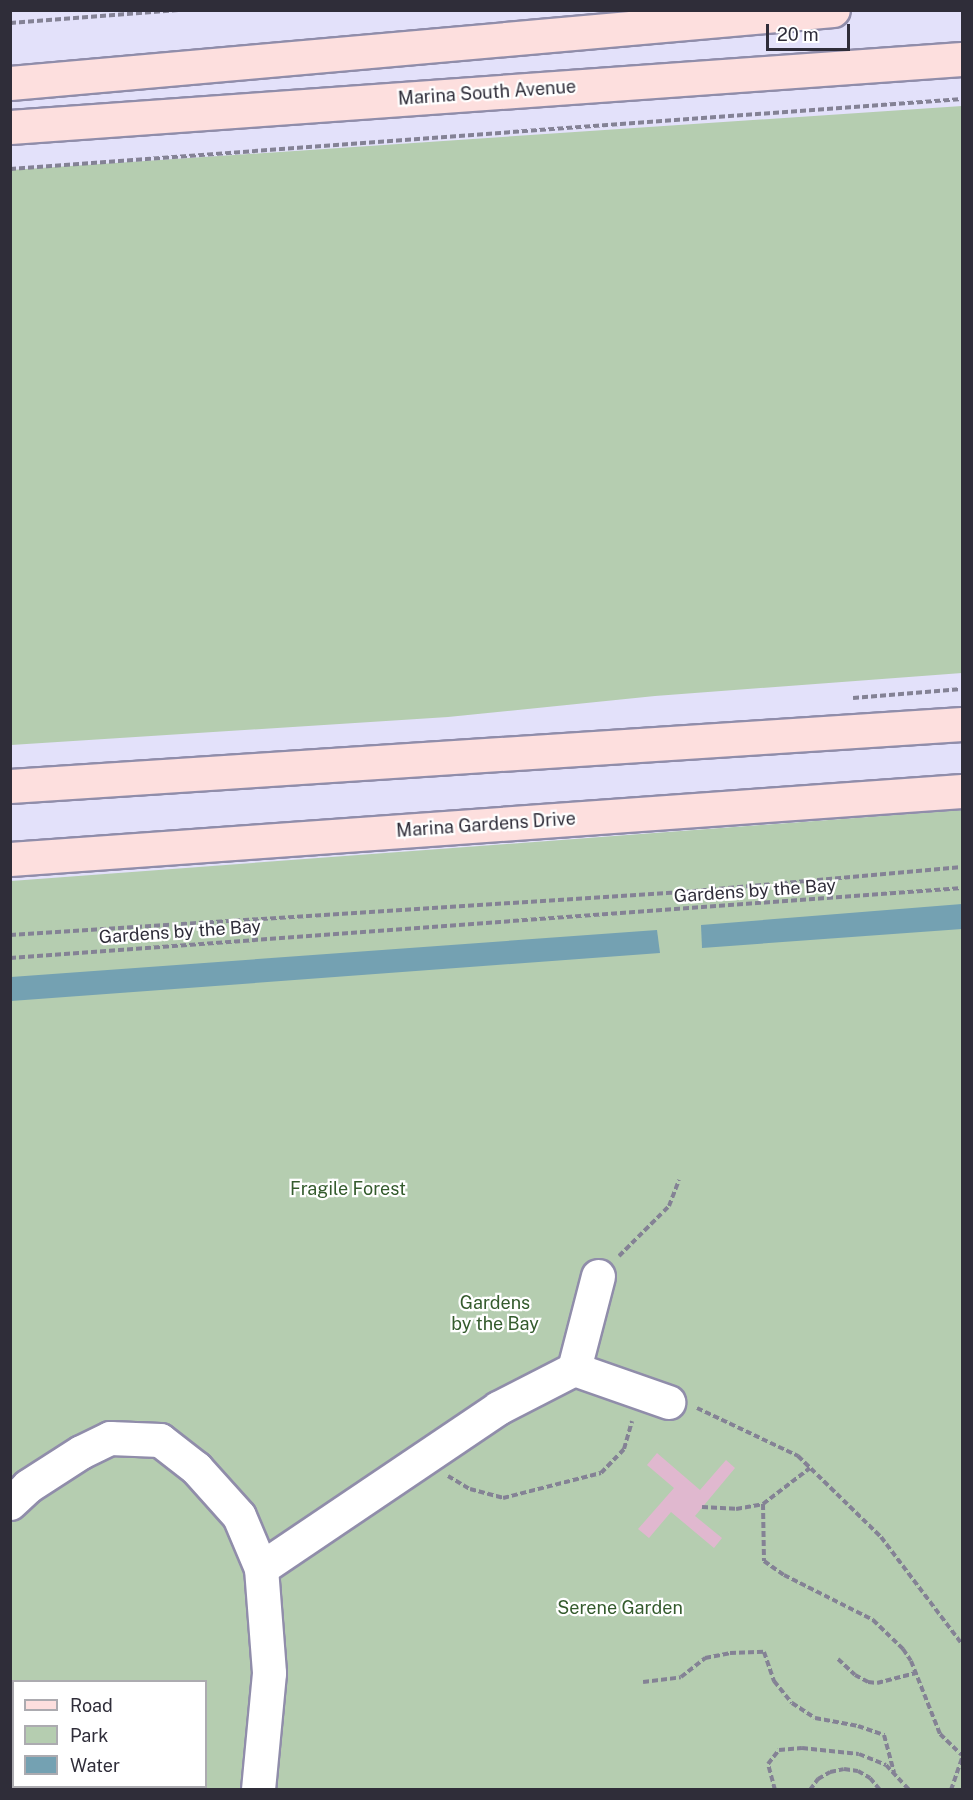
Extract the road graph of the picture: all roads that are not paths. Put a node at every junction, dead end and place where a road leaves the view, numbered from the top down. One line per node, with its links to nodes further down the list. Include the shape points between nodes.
1 (832, 10): 3 (main road)
2 (963, 59): 4 (main road, Marina South Avenue)
3 (10, 83)
4 (10, 127)
5 (963, 724): 6 (main road)
6 (10, 786)
7 (963, 791): 8 (main road, Marina Gardens Drive)
8 (10, 859)
9 (598, 1276): 10 (street)
10 (574, 1369): 11 (street); 13 (street, via 498,1408)
11 (668, 1402)
12 (10, 1503): 13 (street, via 37,1480 110,1438 160,1440 196,1468 239,1516)
13 (261, 1568): 14 (street, via 269,1673)
14 (258, 1790)

